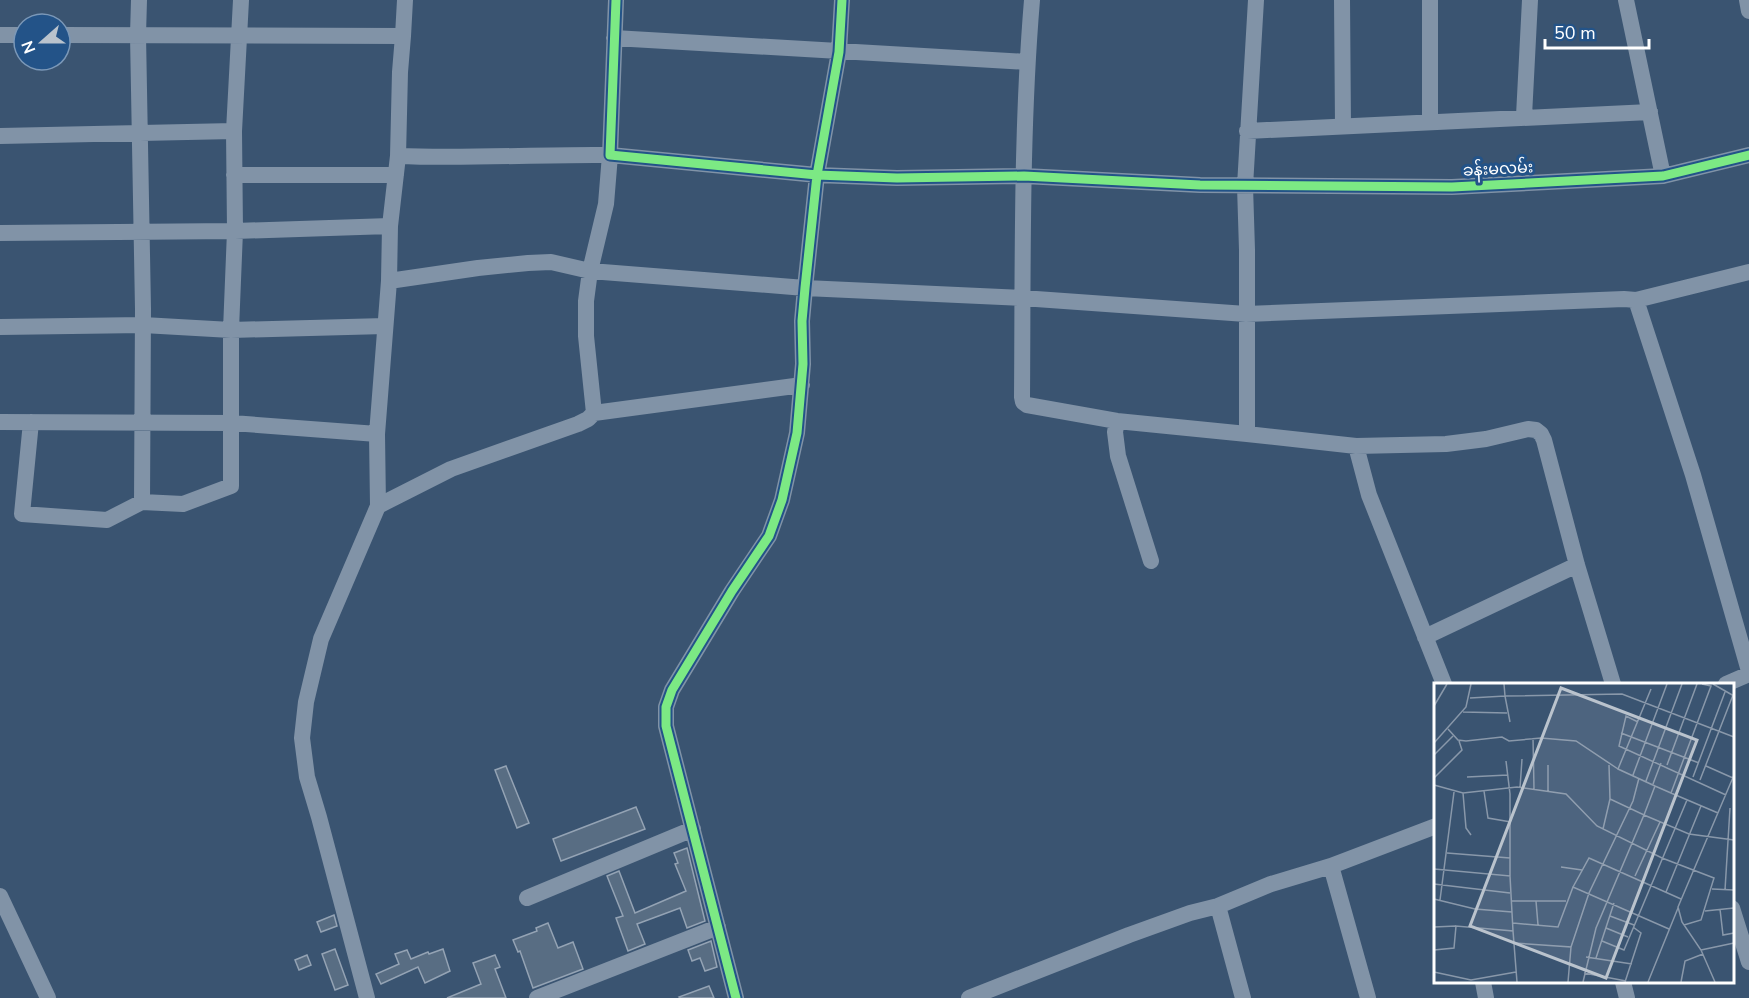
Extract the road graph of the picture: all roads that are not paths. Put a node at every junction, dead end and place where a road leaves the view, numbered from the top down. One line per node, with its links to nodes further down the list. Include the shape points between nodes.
1 (139, 0): 15 (street)
2 (241, 0): 16 (street)
3 (405, 0): 17 (street)
4 (616, 0): 18 (street)
5 (842, 0): 19 (street)
6 (1032, 0): 20 (street)
7 (1256, 0): 26 (street)
8 (1342, 0): 24 (street)
9 (1430, 0): 23 (street)
10 (1530, 0): 22 (street)
11 (1626, 0): 21 (street)
12 (1747, 0): 13 (street)
13 (1749, 11)
14 (72, 35): 15 (street)
15 (138, 35): 16 (street); 27 (street)
16 (238, 36): 17 (street); 25 (street)
17 (403, 36): 31 (street)
18 (614, 38): 19 (street); 29 (street)
19 (839, 52): 20 (street); 34 (street)
20 (1027, 63): 35 (street)
21 (1650, 112): 22 (street); 36 (street)
22 (1524, 116): 23 (street)
23 (1431, 122): 24 (street)
24 (1343, 126): 26 (street)
25 (234, 131): 27 (street); 32 (street)
26 (1247, 131): 37 (street)
27 (140, 133): 28 (street); 39 (street)
28 (0, 136)
29 (610, 155): 31 (street, ခန်းမလမ်း); 34 (street, ခန်းမလမ်း); 42 (street, via 606,204)
30 (1749, 155): 36 (street, ခန်းမလမ်း)
31 (398, 156): 33 (street)
32 (234, 175): 33 (street); 40 (street)
33 (396, 175): 38 (street)
34 (817, 175): 35 (street, ခန်းမလမ်း); 45 (street)
35 (1024, 176): 37 (street, ခန်းမလမ်း); 46 (street)
36 (1663, 176): 37 (street, ခန်းမလမ်း, via 1452,187)
37 (1245, 186): 48 (street)
38 (390, 226): 40 (street); 44 (street)
39 (141, 230): 40 (street); 41 (street); 49 (street)
40 (235, 231): 52 (street)
41 (0, 233)
42 (590, 271): 44 (street, via 551,262 528,263); 45 (street); 54 (street, via 586,336)
43 (1749, 272): 47 (street)
44 (389, 281): 50 (street)
45 (805, 288): 46 (street); 53 (street)
46 (1023, 297): 48 (street); 55 (street, via 1023,402)
47 (1635, 300): 48 (street); 68 (street, via 1693,475)
48 (1246, 314): 61 (street)
49 (143, 325): 51 (street); 52 (street); 58 (street)
50 (385, 326): 52 (street); 60 (street)
51 (0, 327)
52 (231, 330): 59 (street)
53 (802, 385): 54 (street); 73 (street, via 797,433 782,500 769,536 672,690 666,707 666,726)
54 (594, 413): 64 (street, via 578,424 451,469)
55 (1117, 421): 61 (street); 65 (street, via 1118,456)
56 (0, 422): 57 (street)
57 (31, 422): 58 (street); 63 (street, via 22,514 107,520)
58 (143, 422): 59 (street); 63 (street)
59 (232, 423): 60 (street); 63 (street, via 231,486 183,504)
60 (377, 434): 64 (street)
61 (1247, 434): 62 (street)
62 (1356, 446): 66 (street, via 1446,444 1536,430 1544,440); 67 (street, via 1369,495)
63 (142, 502)
64 (378, 506): 85 (street, via 321,639 302,738 307,777)
65 (1151, 561)
66 (1577, 565): 67 (street); 70 (street)
67 (1425, 637): 69 (street)
68 (1749, 672): 71 (street)
69 (1444, 683)
70 (1613, 683)
71 (1728, 683)
72 (1434, 827): 74 (street)
73 (693, 829): 76 (street); 79 (street)
74 (1331, 866): 77 (street, via 1271,884); 89 (street)
75 (0, 897): 84 (street)
76 (527, 898)
77 (1218, 906): 83 (street, via 1129,935); 88 (street)
78 (1734, 914): 80 (street)
79 (718, 927): 86 (street); 87 (street)
80 (1749, 962)
81 (1483, 983): 90 (street)
82 (1623, 983): 91 (street)
83 (978, 996)
84 (48, 998)
85 (367, 998)
86 (537, 998)
87 (736, 998)
88 (1242, 998)
89 (1368, 998)
90 (1486, 998)
91 (1627, 998)

